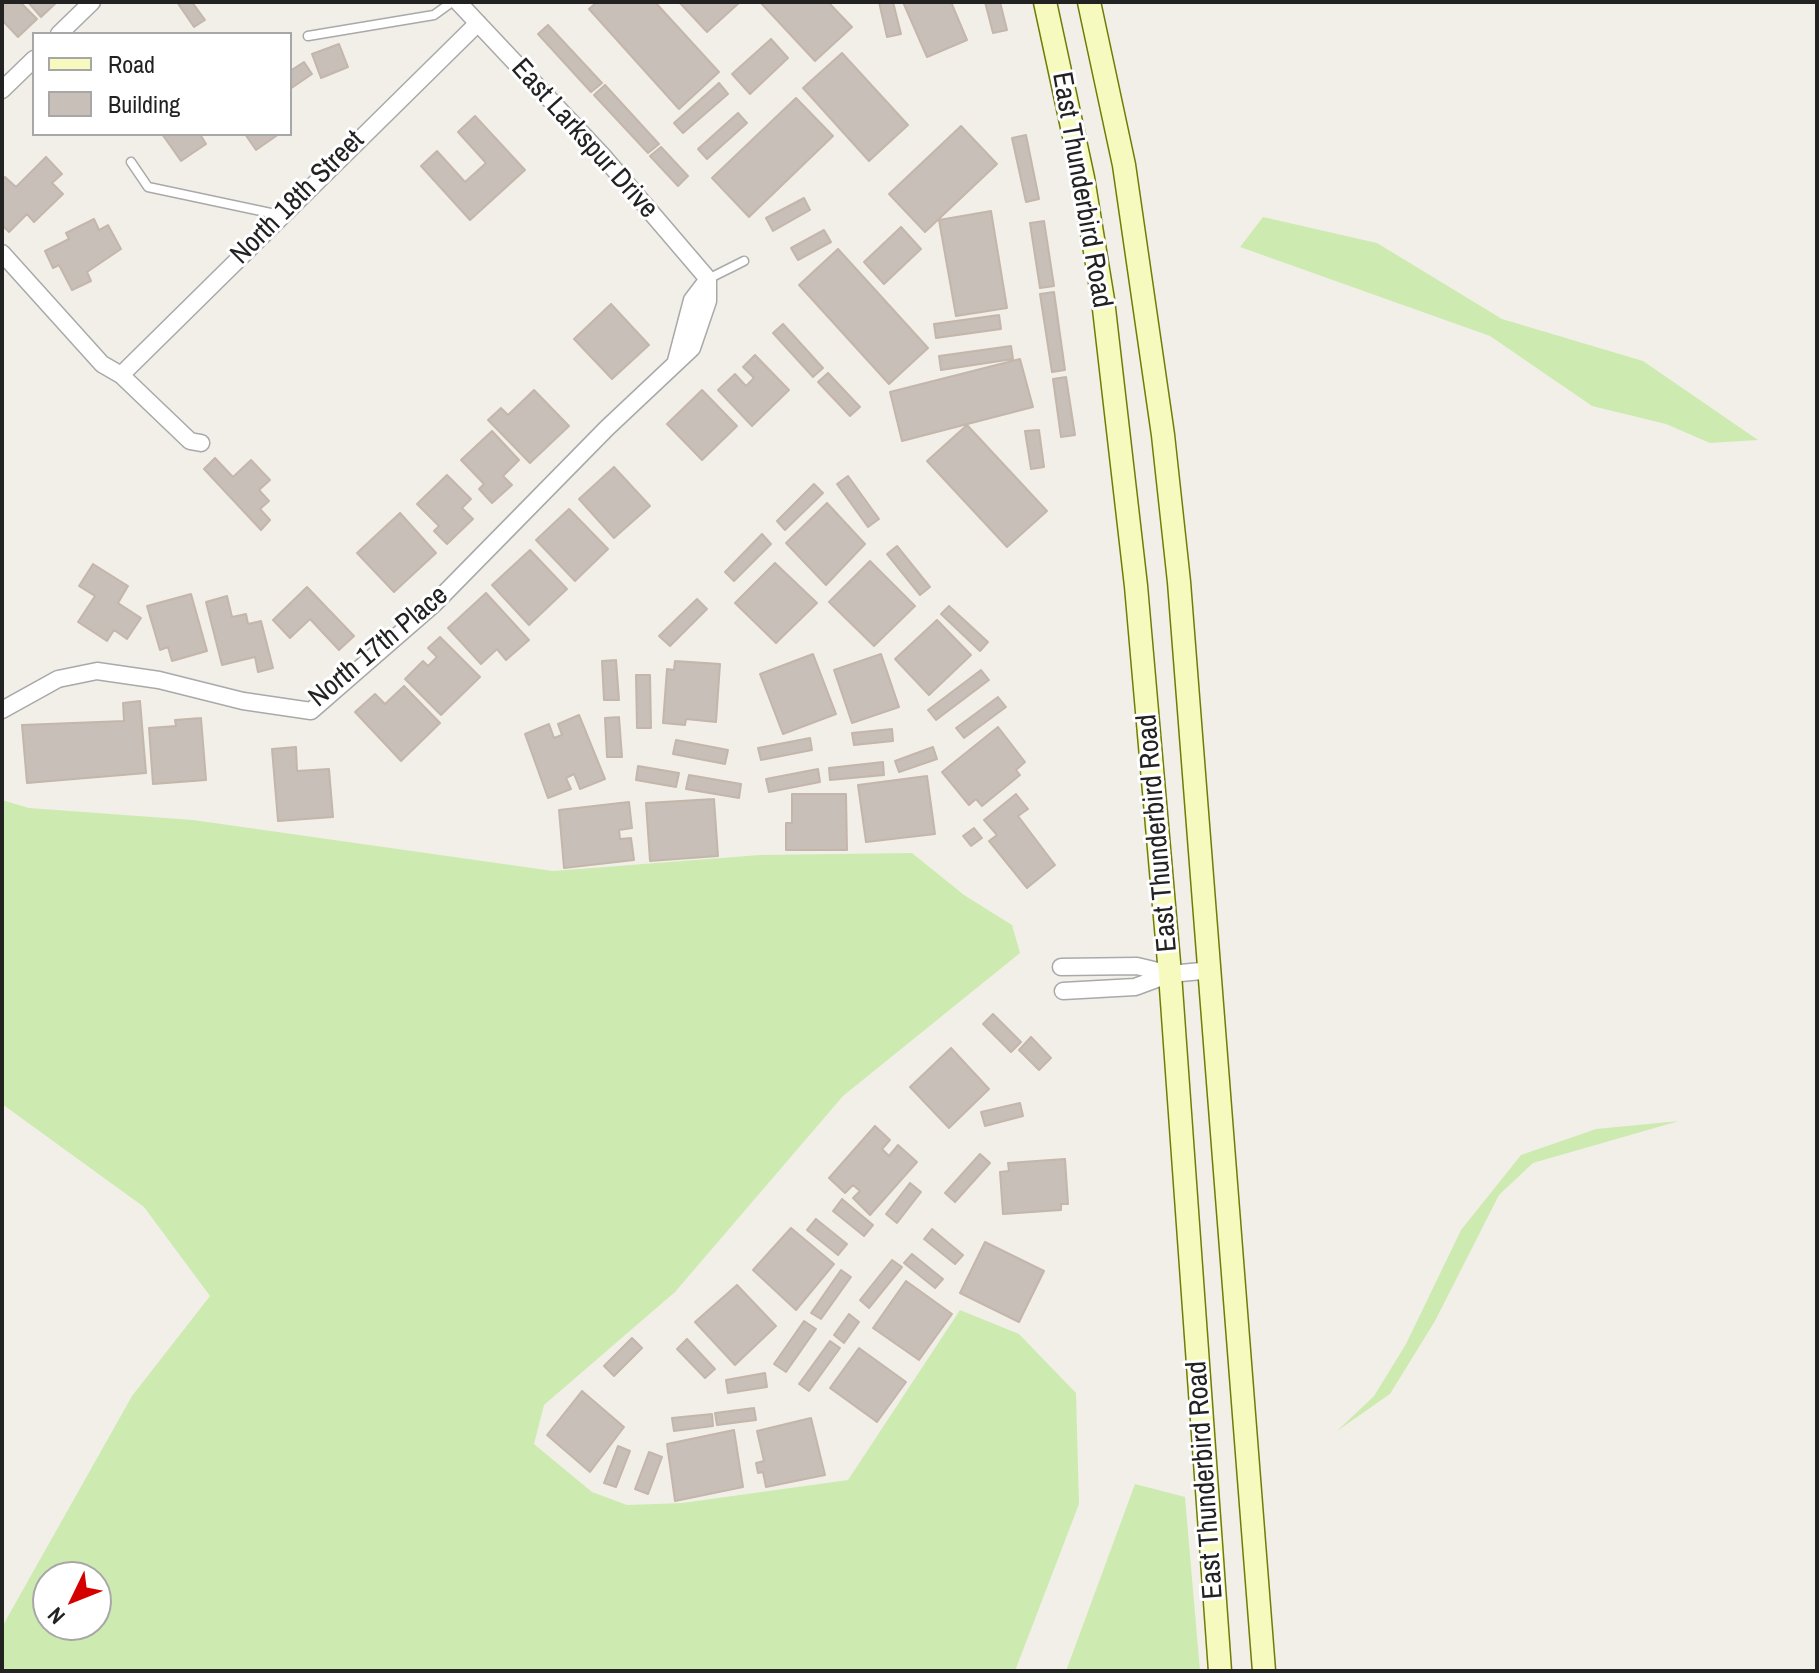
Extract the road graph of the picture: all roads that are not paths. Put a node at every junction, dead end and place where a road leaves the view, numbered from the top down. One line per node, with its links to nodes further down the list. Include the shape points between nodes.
1 (92, 2): 6 (street)
2 (1045, 2): 20 (main road, East Thunderbird Road, via 1103,300 1136,586)
3 (1089, 2): 19 (main road, East Thunderbird Road, via 1124,165 1163,435)
4 (462, 4): 5 (street, East Larkspur Drive); 7 (lane, via 434,15)
5 (478, 23): 11 (street, North 18th Street); 14 (street, East Larkspur Drive, via 602,155)
6 (61, 32)
7 (308, 36)
8 (32, 61): 9 (street)
9 (2, 90)
10 (131, 162): 11 (lane, via 148,187)
11 (280, 215): 15 (street, North 18th Street)
12 (2, 253): 15 (street, via 102,364)
13 (744, 261): 14 (lane)
14 (708, 279): 17 (street, North 17th Place, via 692,300 676,361 434,604 311,711 97,671 58,679)
15 (121, 375): 16 (street, via 190,441)
16 (201, 443)
17 (2, 710)
18 (1061, 967): 20 (street, via 1137,966)
19 (1212, 970): 20 (street); 23 (main road, East Thunderbird Road)
20 (1170, 974): 21 (street, via 1135,987); 22 (main road, East Thunderbird Road)
21 (1063, 991)
22 (1220, 1671)
23 (1264, 1671)

